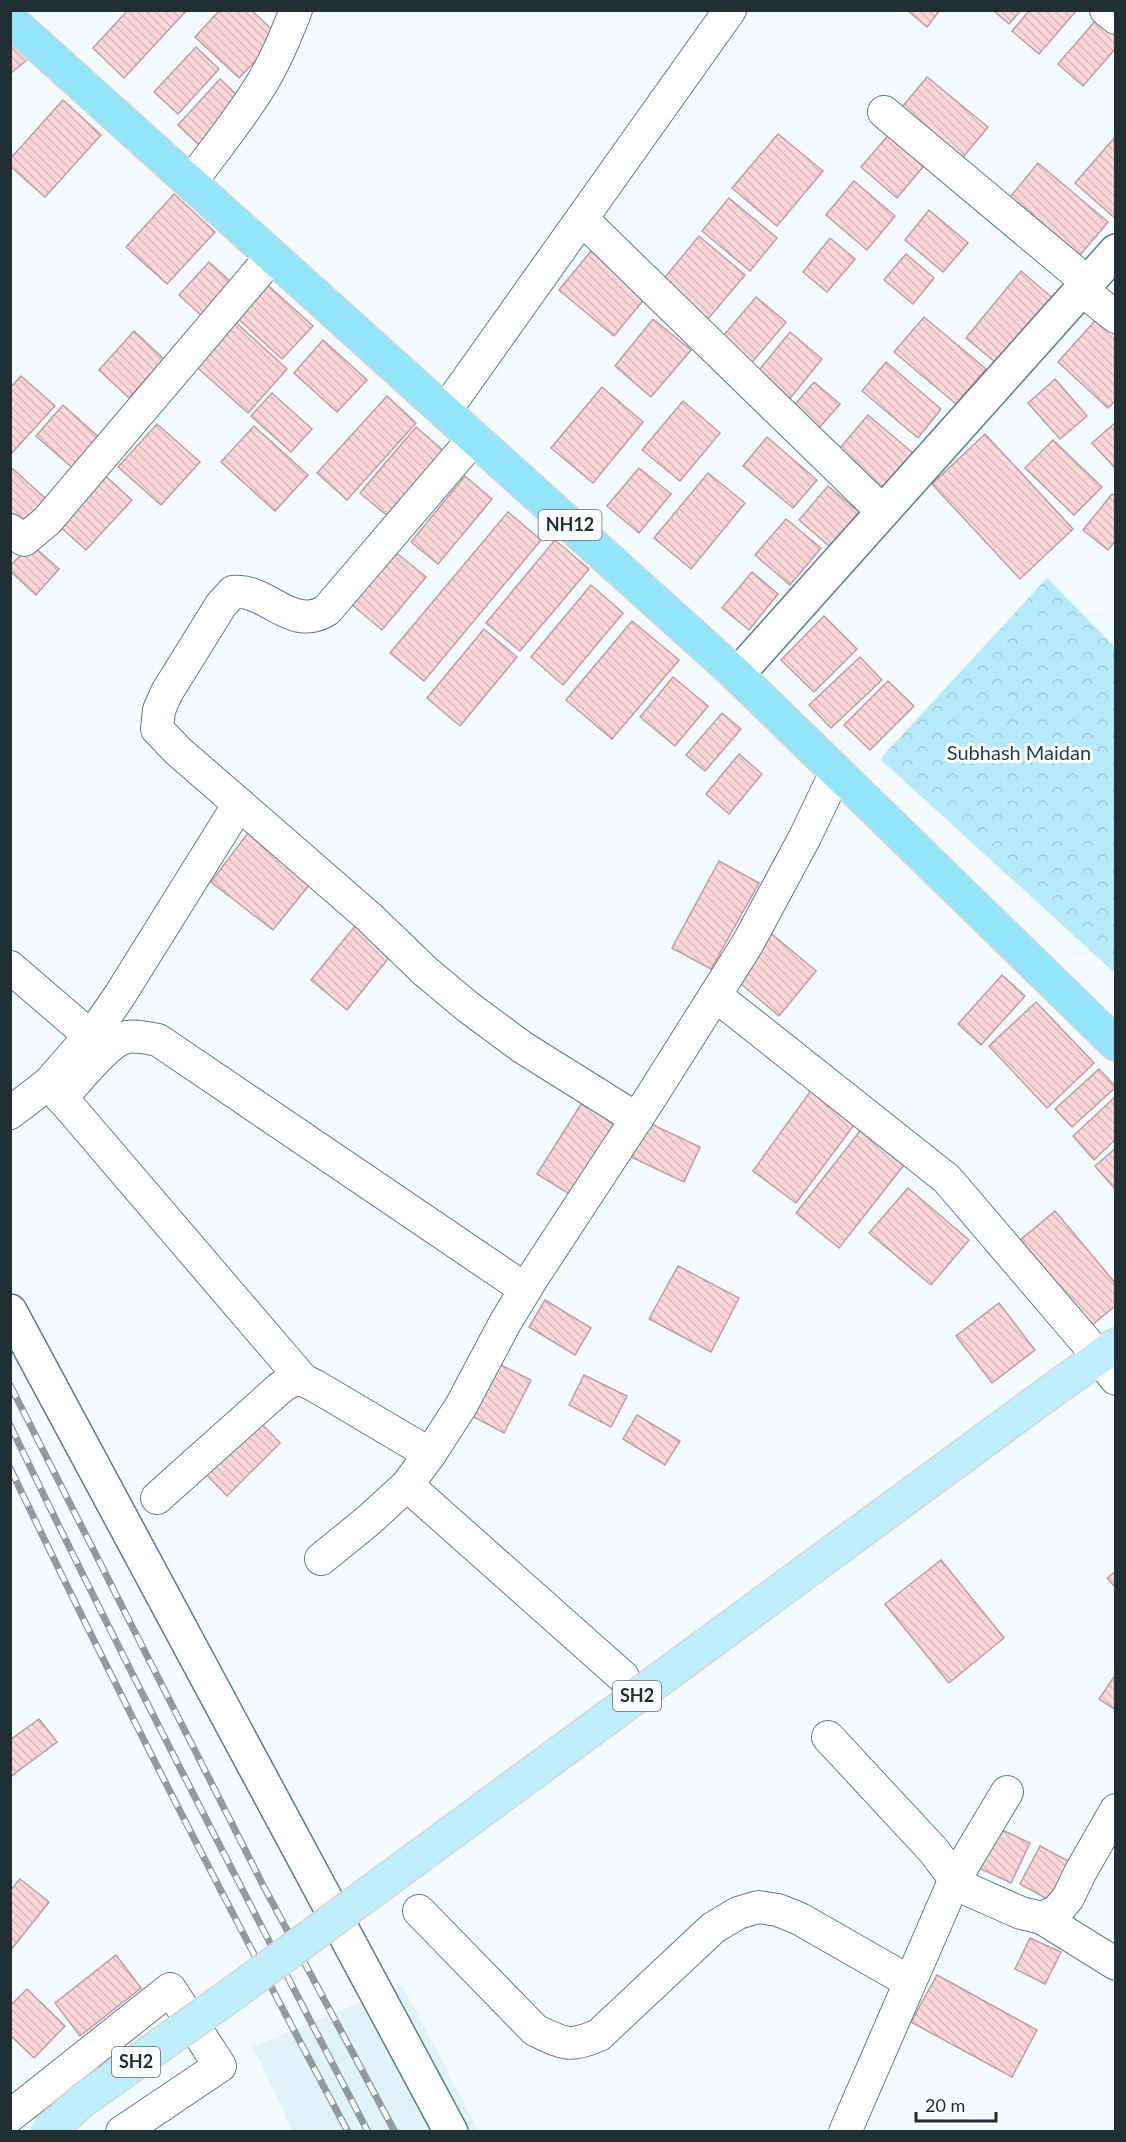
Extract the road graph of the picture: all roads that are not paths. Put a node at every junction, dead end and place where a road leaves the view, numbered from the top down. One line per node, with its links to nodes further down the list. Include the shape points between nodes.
1 (296, 10): 7 (street, via 263,82)
2 (730, 10): 8 (street)
3 (1106, 10): 4 (street)
4 (1116, 18)
5 (10, 20): 7 (highway, NH12)
6 (884, 112): 11 (street)
7 (190, 182): 10 (highway, NH12)
8 (582, 219): 13 (street); 15 (street)
9 (1116, 251): 11 (street)
10 (272, 256): 13 (highway, NH12); 16 (street, via 46,521)
11 (1084, 286): 12 (street); 15 (street)
12 (1116, 317)
13 (444, 411): 14 (highway, NH12)
14 (474, 438): 17 (highway, NH12); 19 (street, via 327,610 306,618 244,590 233,592 221,605 167,692 159,710 157,729)
15 (883, 512): 17 (street)
16 (15, 542)
17 (737, 675): 18 (highway, NH12)
18 (836, 772): 21 (street, via 748,943); 23 (highway, NH12)
19 (238, 804): 22 (street, via 120,995); 26 (street, via 468,1007 522,1047)
20 (10, 967): 22 (street)
21 (715, 995): 26 (street); 29 (street, via 947,1179)
22 (90, 1036): 24 (street)
23 (1116, 1044)
24 (55, 1091): 25 (street); 27 (street, via 122,1038 142,1036 158,1040); 30 (street)
25 (10, 1113)
26 (637, 1119): 27 (street)
27 (525, 1289): 31 (street)
28 (10, 1311): 47 (street)
29 (1110, 1360): 45 (main road, SH2, bridge, via 1046,1395 83,2100)
30 (303, 1380): 31 (street); 33 (street, via 293,1379 280,1388)
31 (430, 1455): 32 (street)
32 (407, 1485): 34 (street); 35 (street)
33 (157, 1498)
34 (321, 1559)
35 (623, 1677)
36 (828, 1737): 39 (street)
37 (1007, 1792): 39 (street)
38 (1116, 1810): 41 (street, via 1068,1898 1057,1911)
39 (955, 1879): 41 (street, via 979,1895); 43 (street)
40 (419, 1911): 43 (street, via 535,2030 560,2042 580,2043 599,2035 713,1928 738,1913 758,1907 800,1919)
41 (1042, 1918): 42 (street)
42 (1116, 1964)
43 (910, 1982): 48 (street)
44 (10, 2116): 46 (street, via 170,1989 220,2066)
45 (47, 2132)
46 (122, 2132)
47 (451, 2132)
48 (845, 2132)

